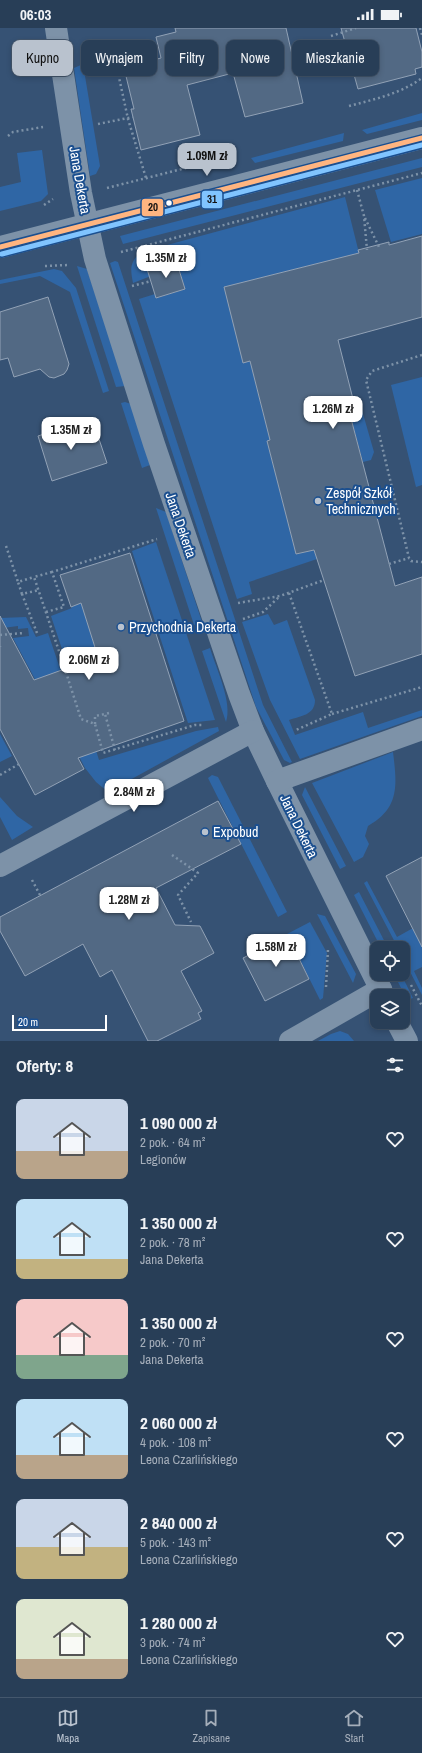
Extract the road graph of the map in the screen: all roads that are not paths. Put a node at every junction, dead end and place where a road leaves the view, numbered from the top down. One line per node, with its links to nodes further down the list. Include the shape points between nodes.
1 (56, 28): 3 (street, Jana Dekerta, via 79,185)
2 (422, 138): 3 (street)
3 (88, 225): 4 (street); 6 (street, Jana Dekerta, via 95,259 154,444 238,694)
4 (0, 247)
5 (422, 729): 7 (street)
6 (253, 731): 7 (street, Jana Dekerta); 8 (street)
7 (277, 781): 9 (street, Jana Dekerta)
8 (0, 866)
9 (381, 989)
10 (370, 998): 12 (street)
11 (401, 1029): 13 (street)
12 (290, 1041)
13 (407, 1041)

